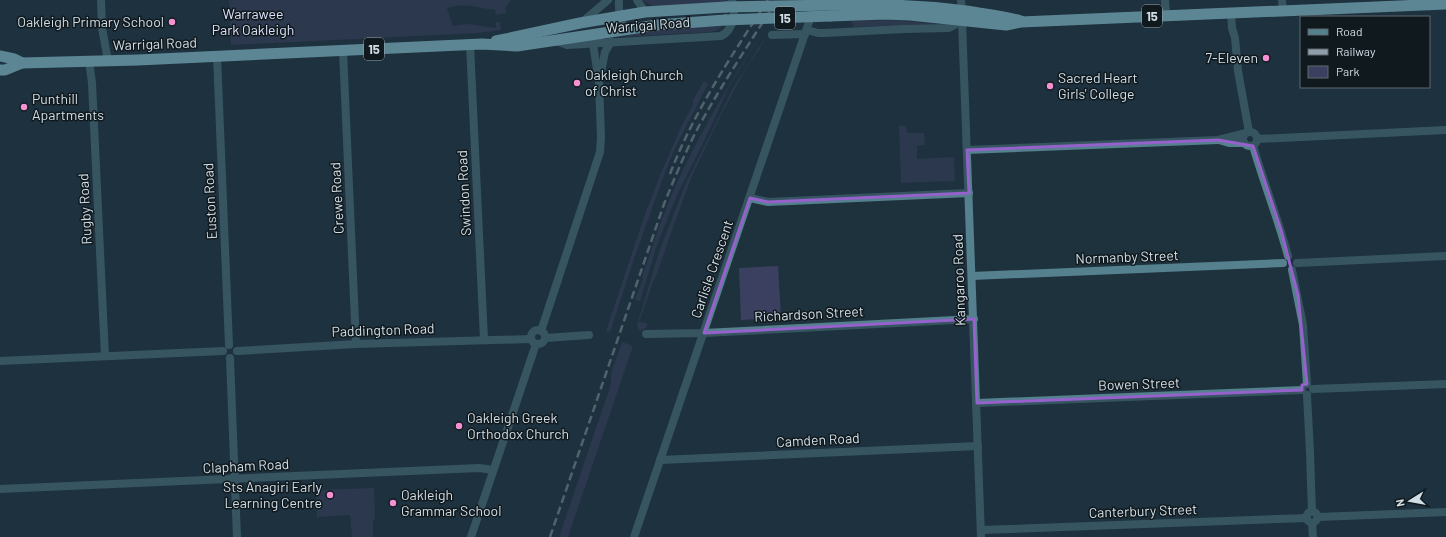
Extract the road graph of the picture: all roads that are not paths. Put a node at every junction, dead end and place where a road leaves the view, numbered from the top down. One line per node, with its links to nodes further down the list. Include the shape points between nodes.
1 (101, 0): 29 (street, Rugby Road)
2 (608, 0): 17 (street)
3 (619, 0): 15 (street)
4 (637, 0): 13 (street)
5 (739, 0): 11 (street, Warrigal Road, via 738,9)
6 (819, 0): 19 (street, Carlisle Crescent)
7 (1165, 0): 16 (street)
8 (1170, 0): 16 (street)
9 (1446, 4): 10 (highway, Warrigal Road / 15)
10 (1285, 5): 14 (highway, Warrigal Road / 15)
11 (729, 10): 12 (highway, Warrigal Road / 15, bridge, via 830,16); 12 (highway, Warrigal Road / 15, bridge, via 875,4); 13 (highway, Warrigal Road / 15); 18 (highway, Warrigal Road / 15, via 670,24); 22 (street, Warrigal Road, via 730,28 721,36)
12 (962, 11): 16 (highway, Warrigal Road / 15, via 1006,17 1021,22); 19 (street, Warrigal Road, via 949,28 825,34); 38 (street, Kangaroo Road)
13 (645, 12): 15 (highway, Warrigal Road / 15)
14 (1234, 13): 16 (highway, Warrigal Road / 15); 34 (street, via 1238,71)
15 (620, 16): 17 (highway, Warrigal Road / 15); 18 (street)
16 (1168, 16)
17 (580, 23): 23 (highway, Warrigal Road / 15)
18 (626, 30): 21 (highway, Warrigal Road / 15)
19 (806, 32): 20 (street, Warrigal Road); 40 (street, Carlisle Crescent)
20 (772, 35)
21 (556, 41): 23 (highway, Warrigal Road / 15, via 517,46); 24 (street, Warrigal Road, via 567,45)
22 (611, 42): 24 (street, Warrigal Road); 32 (street, via 605,52)
23 (482, 44): 25 (highway, Warrigal Road / 15)
24 (593, 44): 32 (street)
25 (470, 45): 26 (highway, Warrigal Road / 15); 51 (street, Swindon Road)
26 (343, 51): 28 (highway, Warrigal Road / 15); 53 (street, Crewe Road)
27 (0, 56): 30 (highway, Warrigal Road / 15)
28 (217, 56): 29 (highway, Warrigal Road / 15); 54 (street, Euston Road)
29 (99, 61): 30 (highway, Warrigal Road / 15); 56 (street, Rugby Road, via 92,83)
30 (22, 63): 31 (highway, Warrigal Road / 15)
31 (2, 72)
32 (599, 82): 48 (street, via 600,152)
33 (1446, 130): 36 (street)
34 (1247, 132): 35 (street); 36 (street, via 1256,134); 37 (street, via 1243,137)
35 (1218, 140): 37 (street); 38 (street)
36 (1255, 142): 37 (street, via 1249,146); 42 (street, via 1265,186 1281,230)
37 (1244, 143)
38 (967, 150): 39 (street, Kangaroo Road)
39 (969, 192): 40 (street, via 768,202); 45 (street, Kangaroo Road)
40 (750, 198): 47 (street, Carlisle Crescent)
41 (1446, 256): 43 (street)
42 (1285, 260): 43 (street, via 1295,258); 44 (street, via 1285,269); 45 (street, Normanby Street)
43 (1297, 263): 44 (street)
44 (1292, 270): 60 (street, via 1303,325)
45 (972, 276): 46 (street, Kangaroo Road)
46 (974, 318): 47 (street, Richardson Street); 61 (street, Kangaroo Road)
47 (704, 333): 49 (street, Richardson Street); 63 (street, Carlisle Crescent)
48 (543, 334): 50 (street); 52 (street, via 542,344); 52 (street, via 535,331 532,334)
49 (646, 334)
50 (589, 335)
51 (484, 339): 52 (street, Paddington Road); 53 (street, Paddington Road)
52 (534, 341): 64 (street)
53 (356, 344): 55 (street, Paddington Road)
54 (226, 348): 55 (street, via 235,347); 56 (street); 57 (street, via 226,357)
55 (237, 351): 57 (street, via 236,355)
56 (105, 356): 58 (street)
57 (230, 358): 65 (street)
58 (0, 361)
59 (1446, 384): 60 (street, Bowen Street)
60 (1307, 390): 61 (street, Bowen Street); 68 (street)
61 (977, 403): 62 (street, Kangaroo Road)
62 (978, 446): 63 (street, Camden Road); 69 (street, Kangaroo Road)
63 (660, 460): 72 (street, Carlisle Crescent)
64 (494, 470): 65 (street, Clapham Road, via 479,468); 71 (street)
65 (235, 479): 66 (street, Clapham Road); 70 (street)
66 (0, 489)
67 (1446, 512): 68 (street, Canterbury Street)
68 (1312, 517): 69 (street, Canterbury Street); 73 (street)
69 (981, 534)
70 (237, 537)
71 (471, 537)
72 (634, 537)
73 (1313, 537)

